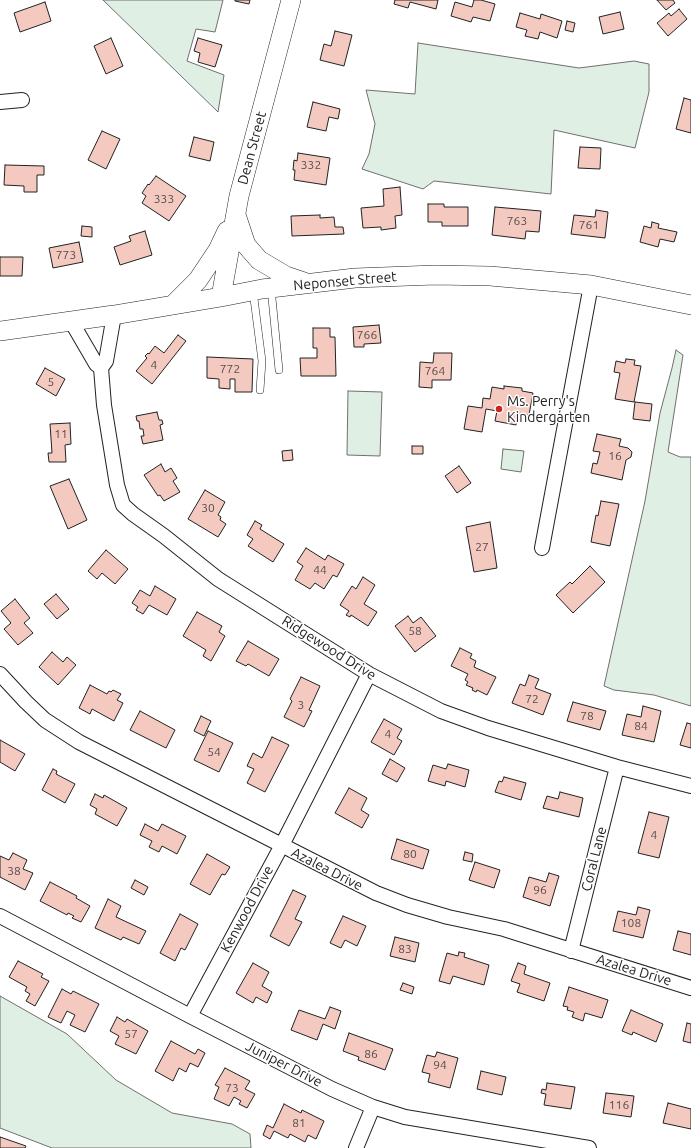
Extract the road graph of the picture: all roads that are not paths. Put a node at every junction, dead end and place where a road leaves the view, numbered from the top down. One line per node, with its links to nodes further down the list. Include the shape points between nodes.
1 (291, 0): 4 (main road, Dean Street)
2 (22, 100): 3 (street)
3 (0, 102)
4 (236, 214): 5 (main road, via 246,245 259,260 286,276); 9 (main road, Dean Street); 10 (main road, via 218,250 201,276)
5 (309, 283): 6 (main road, Neponset Street, via 355,278 435,275 490,276); 7 (main road, Neponset Street)
6 (591, 285): 11 (main road, Neponset Street); 18 (street)
7 (271, 288): 8 (main road, Neponset Street); 16 (lane)
8 (253, 291): 9 (main road, Neponset Street); 17 (lane, via 262,361)
9 (221, 298): 10 (main road, Neponset Street)
10 (174, 305): 12 (main road, Neponset Street)
11 (691, 305)
12 (114, 315): 13 (main road, Neponset Street); 15 (street, Ridgewood Drive, via 106,361)
13 (71, 320): 14 (main road, Neponset Street); 15 (street, via 96,364)
14 (0, 331)
15 (101, 368): 20 (street, Ridgewood Drive, via 104,405 117,485 124,505 218,579)
16 (279, 370)
17 (260, 390)
18 (542, 548)
19 (0, 674): 23 (street, Azalea Drive, via 45,720 79,742)
20 (369, 674): 21 (street, Ridgewood Drive, via 441,711); 23 (street, Kenwood Drive)
21 (617, 767): 22 (street, Ridgewood Drive); 25 (street, Coral Lane)
22 (691, 786)
23 (282, 845): 25 (street, Azalea Drive, via 376,893 406,905 504,929); 27 (street, Kenwood Drive)
24 (0, 916): 27 (street, Juniper Drive)
25 (571, 951): 26 (street, Azalea Drive)
26 (691, 988)
27 (190, 1016): 28 (street, Juniper Drive, via 332,1089)
28 (374, 1107): 29 (street); 30 (street, Juniper Drive, via 405,1117)
29 (356, 1148)
30 (589, 1148)

